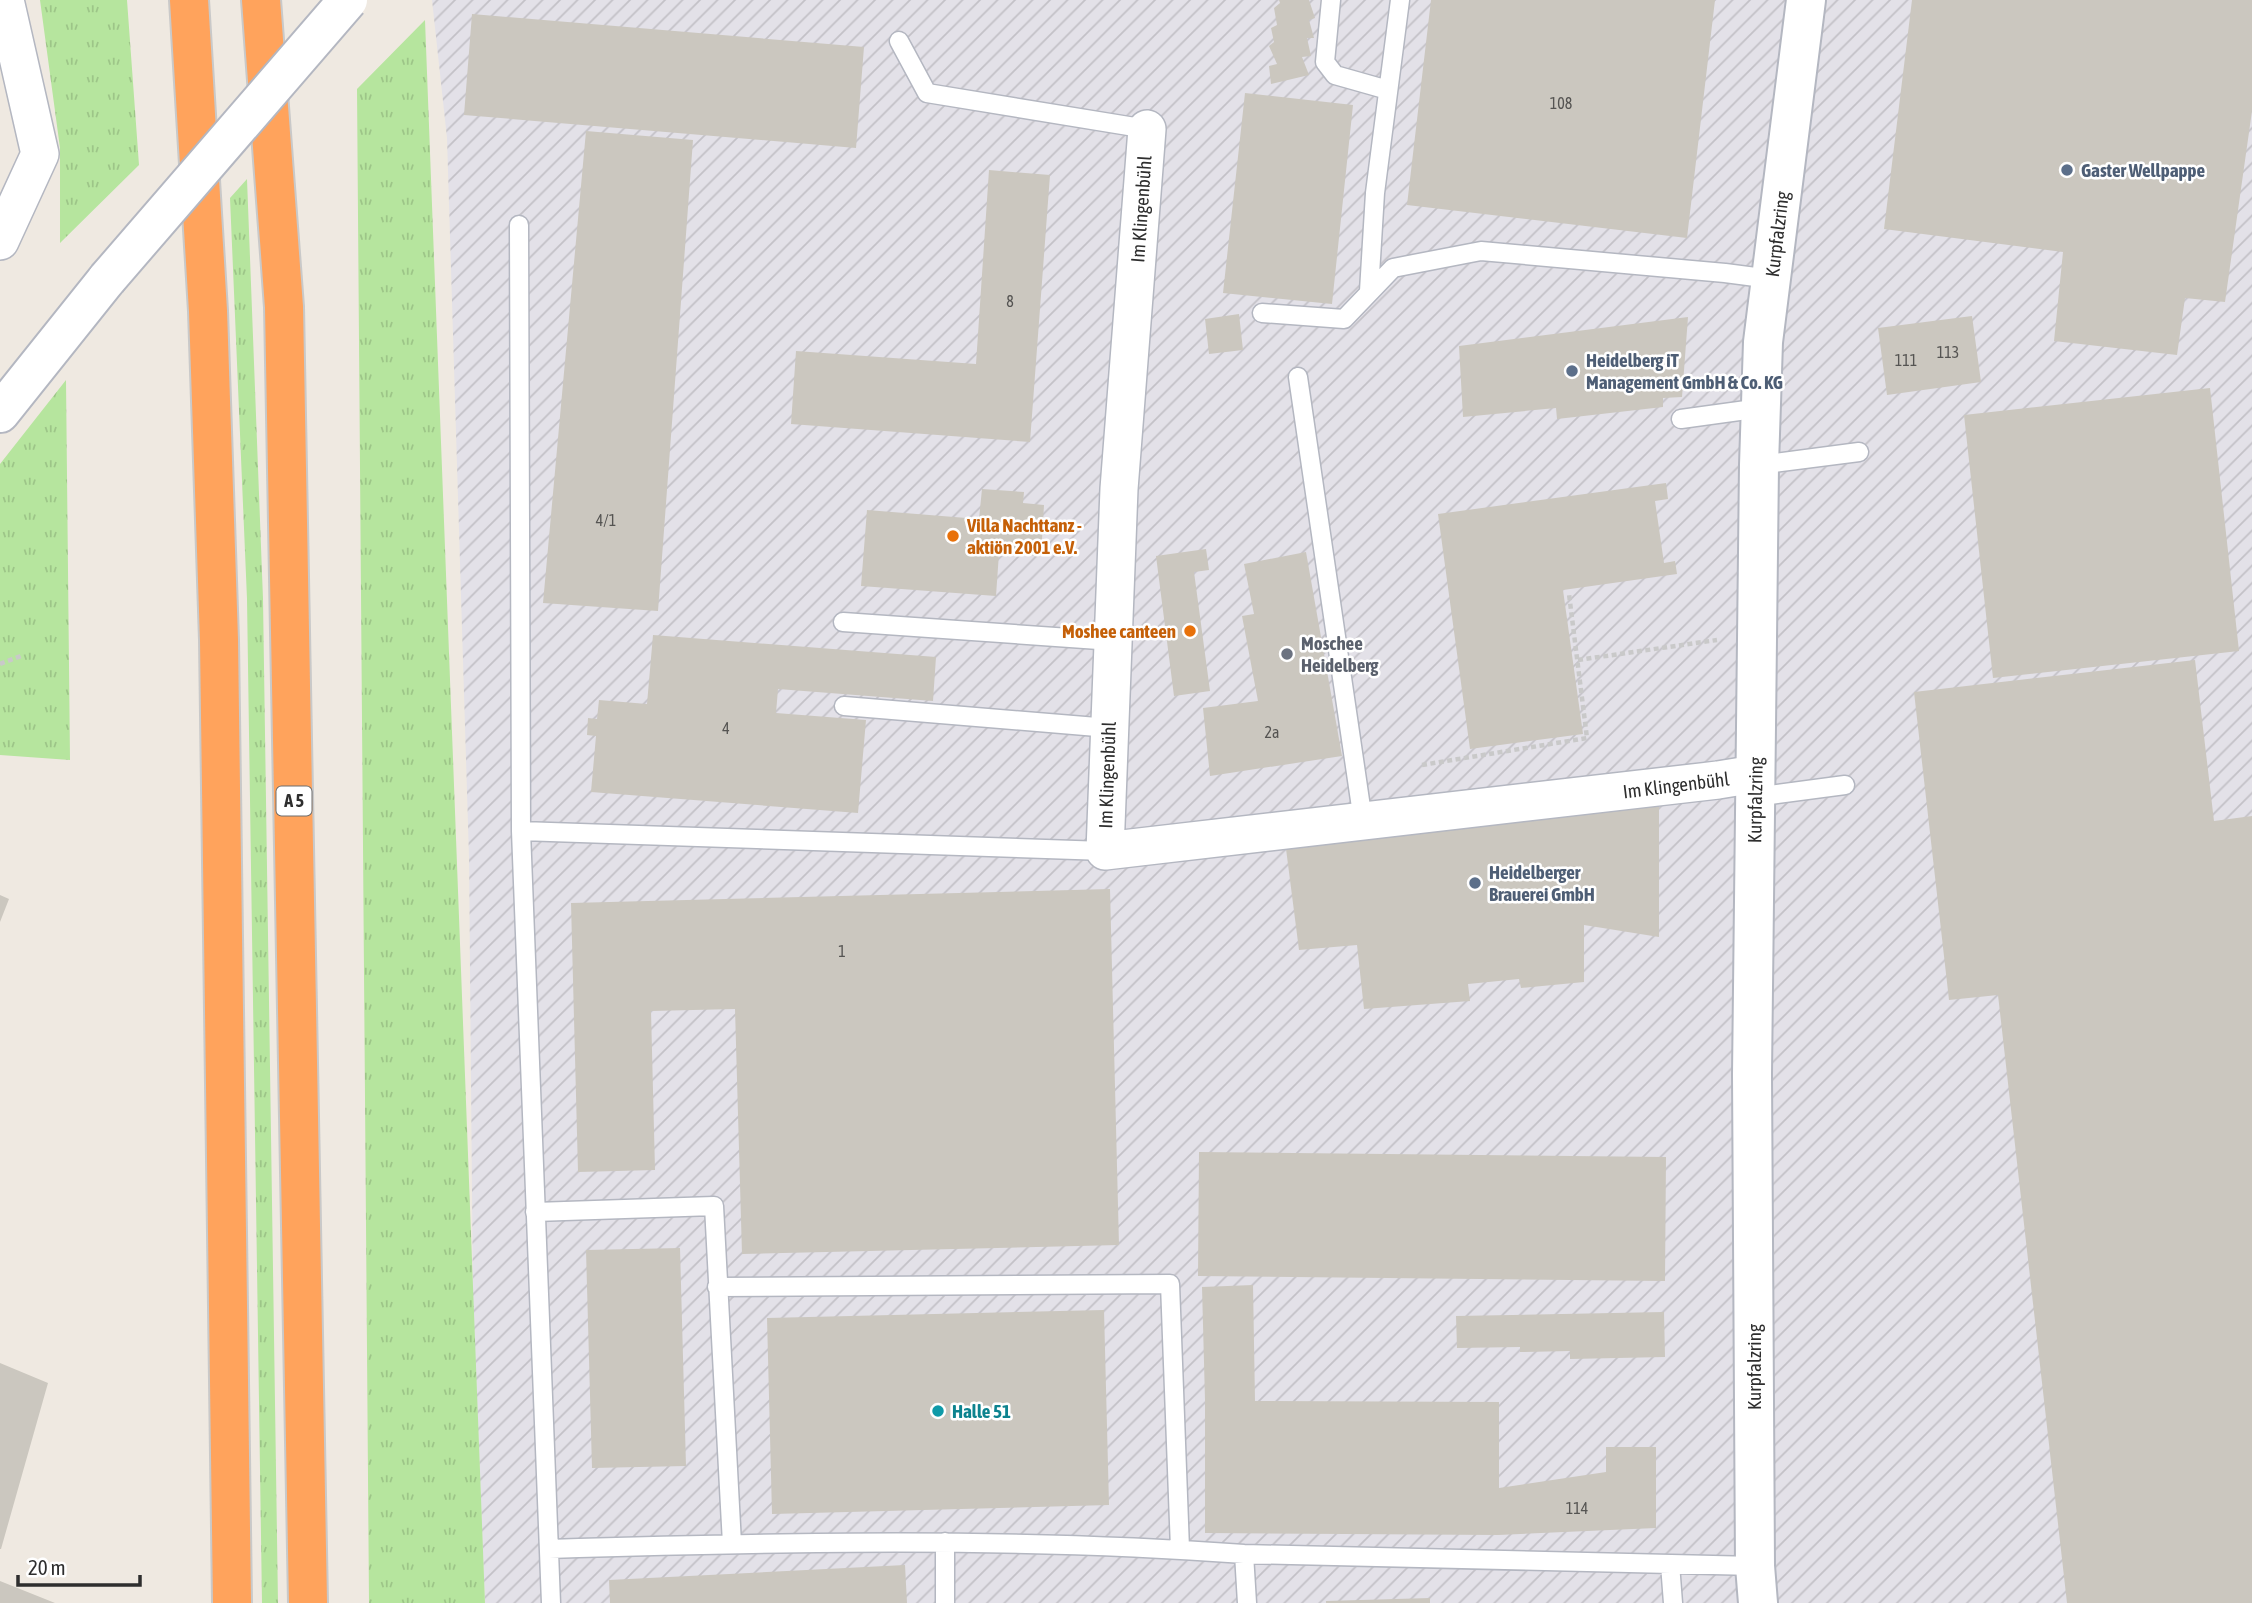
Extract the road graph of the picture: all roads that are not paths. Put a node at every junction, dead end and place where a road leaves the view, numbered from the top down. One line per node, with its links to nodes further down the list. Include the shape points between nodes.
1 (5, 0): 12 (street, via 40,154)
2 (189, 0): 40 (highway, via 208,311 218,626)
3 (261, 0): 41 (highway, A 5, via 284,307)
4 (348, 0): 18 (main road, bridge, via 107,279)
5 (1331, 0): 9 (lane, via 1325,62 1335,75)
6 (1400, 0): 9 (lane)
7 (1806, 0): 13 (main road, Kurpfalzring)
8 (899, 41): 10 (lane, via 927,93)
9 (1388, 90): 14 (lane)
10 (1147, 129): 23 (street, Im Klingenbühl, via 1119,489)
11 (519, 225): 29 (lane)
12 (0, 241)
13 (1771, 279): 14 (lane, via 1481,251 1393,268); 17 (main road, Kurpfalzring)
14 (1369, 291): 15 (lane, via 1344,319)
15 (1262, 313)
16 (1298, 377): 28 (lane)
17 (1761, 408): 19 (lane); 21 (main road, Kurpfalzring)
18 (2, 410)
19 (1681, 419)
20 (1859, 452): 21 (lane)
21 (1759, 465): 26 (main road, Kurpfalzring)
22 (843, 622): 23 (lane)
23 (1113, 641): 25 (street, Im Klingenbühl)
24 (844, 706): 25 (lane)
25 (1109, 728): 30 (street, Im Klingenbühl)
26 (1755, 785): 27 (lane); 28 (street, Im Klingenbühl, via 1718,780); 39 (main road, Kurpfalzring, via 1752,1088)
27 (1845, 785)
28 (1363, 821): 30 (street, Im Klingenbühl)
29 (521, 831): 30 (lane); 31 (lane)
30 (1105, 851)
31 (535, 1212): 32 (lane, via 714,1206); 35 (lane)
32 (717, 1287): 34 (lane); 36 (lane, via 1170,1284)
33 (945, 1542): 34 (lane); 36 (lane); 43 (lane)
34 (732, 1544): 35 (lane)
35 (549, 1549): 42 (lane)
36 (1180, 1549): 37 (lane)
37 (1244, 1554): 38 (lane); 44 (lane)
38 (1670, 1564): 39 (lane); 45 (lane)
39 (1757, 1585)
40 (232, 1603)
41 (309, 1603)
42 (551, 1603)
43 (945, 1603)
44 (1247, 1603)
45 (1672, 1603)

